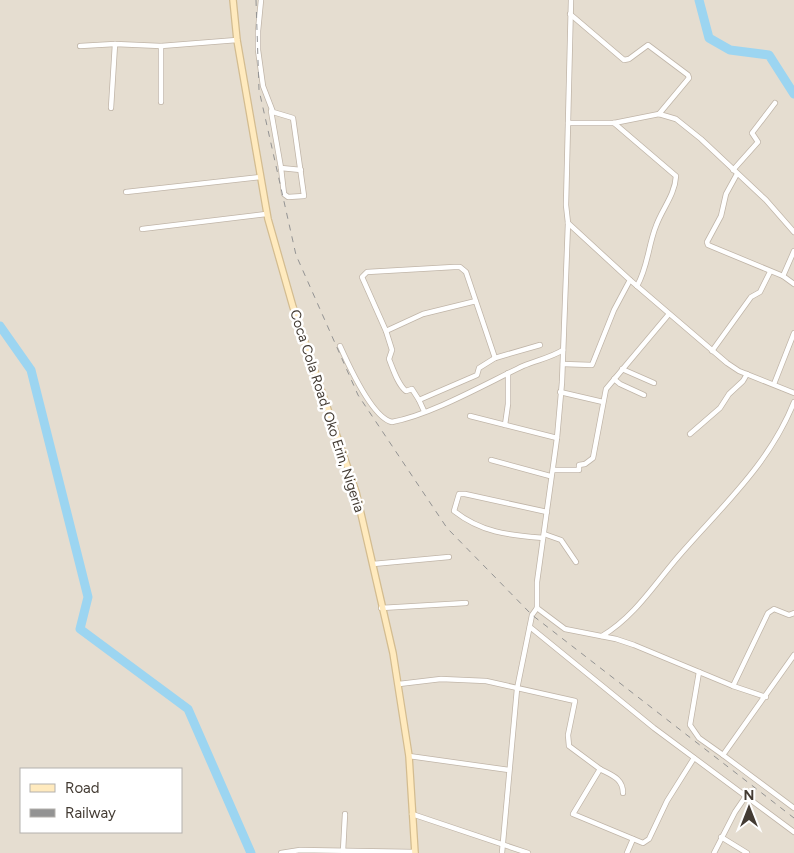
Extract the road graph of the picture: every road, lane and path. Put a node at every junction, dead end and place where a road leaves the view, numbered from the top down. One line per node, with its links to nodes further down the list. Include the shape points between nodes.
1 (233, 0): 5 (street, Coca Cola Road, Oko Erin, Nigeria)
2 (261, 0): 12 (street, via 258,46 263,86)
3 (571, 0): 4 (street)
4 (570, 14): 13 (street, via 624,60 629,60 648,45 688,74 690,78 685,85); 14 (street)
5 (237, 40): 8 (street); 19 (street, Coca Cola Road, Oko Erin, Nigeria)
6 (114, 44): 7 (street); 8 (street); 11 (street)
7 (80, 46)
8 (161, 46): 9 (street)
9 (161, 102)
10 (775, 103): 18 (street, via 752,133 758,142)
11 (111, 108)
12 (270, 108): 16 (street); 17 (street, via 275,114 293,118)
13 (659, 114): 15 (street); 18 (street, via 676,119 701,138)
14 (568, 123): 15 (street); 22 (street)
15 (614, 124): 30 (street, via 676,176 676,185 656,226 644,274)
16 (281, 168): 17 (street); 17 (street, via 282,187 288,197 304,196)
17 (301, 170)
18 (735, 172): 24 (street); 26 (street, via 722,216 708,245)
19 (260, 177): 20 (street); 21 (street, Coca Cola Road, Oko Erin, Nigeria)
20 (126, 192)
21 (266, 214): 23 (street); 65 (street, Coca Cola Road, Oko Erin, Nigeria, via 290,298 356,492)
22 (568, 223): 28 (street); 37 (street)
23 (142, 229)
24 (794, 232)
25 (794, 251): 27 (street)
26 (770, 272): 27 (street); 38 (street, via 760,292 751,297)
27 (783, 276): 29 (street)
28 (630, 280): 30 (street); 40 (street, via 592,365)
29 (794, 284)
30 (637, 286): 32 (street)
31 (476, 301): 33 (street, via 423,314); 33 (street, via 466,272 460,267 363,273 362,280); 39 (street)
32 (669, 314): 38 (street); 41 (street)
33 (386, 331): 50 (street, via 392,350 391,365 402,388 406,391 412,389)
34 (794, 333): 46 (street)
35 (540, 345): 39 (street)
36 (340, 346): 53 (street, via 355,382 384,419 396,421)
37 (562, 350): 40 (street); 42 (street)
38 (712, 351): 43 (street)
39 (495, 358): 50 (street, via 479,368 477,375)
40 (563, 364): 47 (street)
41 (622, 369): 44 (street); 45 (street)
42 (508, 373): 53 (street); 55 (street)
43 (747, 374): 46 (street); 56 (street, via 720,408)
44 (614, 379): 49 (street); 51 (street, via 606,390)
45 (654, 384)
46 (774, 384): 48 (street)
47 (560, 392): 51 (street); 57 (street)
48 (794, 393)
49 (644, 395)
50 (419, 400): 53 (street)
51 (604, 402): 59 (street, via 593,458 579,465 579,470)
52 (794, 402): 71 (street, via 778,439 758,466)
53 (424, 411)
54 (470, 416): 55 (street)
55 (505, 425): 57 (street)
56 (690, 434)
57 (557, 438): 59 (street)
58 (491, 460): 60 (street)
59 (553, 470): 60 (street)
60 (550, 476): 61 (street)
61 (547, 512): 62 (street); 62 (street, via 466,494 459,494 454,511 472,524 503,533)
62 (544, 536): 64 (street, via 561,540); 68 (street)
63 (449, 557): 65 (street)
64 (576, 562)
65 (373, 564): 67 (street, Coca Cola Road, Oko Erin, Nigeria)
66 (466, 603): 67 (street)
67 (381, 608): 76 (street, Coca Cola Road, Oko Erin, Nigeria)
68 (536, 608): 70 (street); 72 (street, via 566,629)
69 (794, 614): 77 (street, via 774,609 768,613)
70 (530, 627): 78 (street); 82 (street)
71 (615, 629): 72 (street); 73 (street)
72 (602, 636): 73 (street)
73 (616, 639): 75 (street)
74 (794, 655): 79 (street)
75 (699, 672): 77 (street); 80 (street, via 690,725 699,738)
76 (399, 684): 78 (street, via 458,679); 81 (street, Coca Cola Road, Oko Erin, Nigeria)
77 (733, 686): 79 (street)
78 (517, 689): 83 (street, via 575,701 568,746); 84 (street)
79 (766, 697): 80 (street)
80 (723, 755): 87 (street)
81 (409, 756): 84 (street); 89 (street, Coca Cola Road, Oko Erin, Nigeria)
82 (694, 758): 86 (street); 92 (street, via 667,800 648,840 643,843)
83 (600, 769): 85 (street, via 620,781); 92 (street, via 573,814)
84 (509, 770): 93 (street)
85 (623, 793)
86 (746, 796): 90 (street); 91 (street)
87 (794, 808)
88 (345, 814): 94 (street)
89 (412, 814): 93 (street); 97 (street, Coca Cola Road, Oko Erin, Nigeria)
90 (794, 832)
91 (721, 837): 101 (street); 102 (street)
92 (633, 839): 100 (street)
93 (504, 845): 98 (street); 99 (street)
94 (343, 851): 95 (street); 97 (street)
95 (288, 852): 96 (street)
96 (281, 853)
97 (415, 853)
98 (502, 853)
99 (528, 853)
100 (627, 853)
101 (714, 853)
102 (748, 853)

